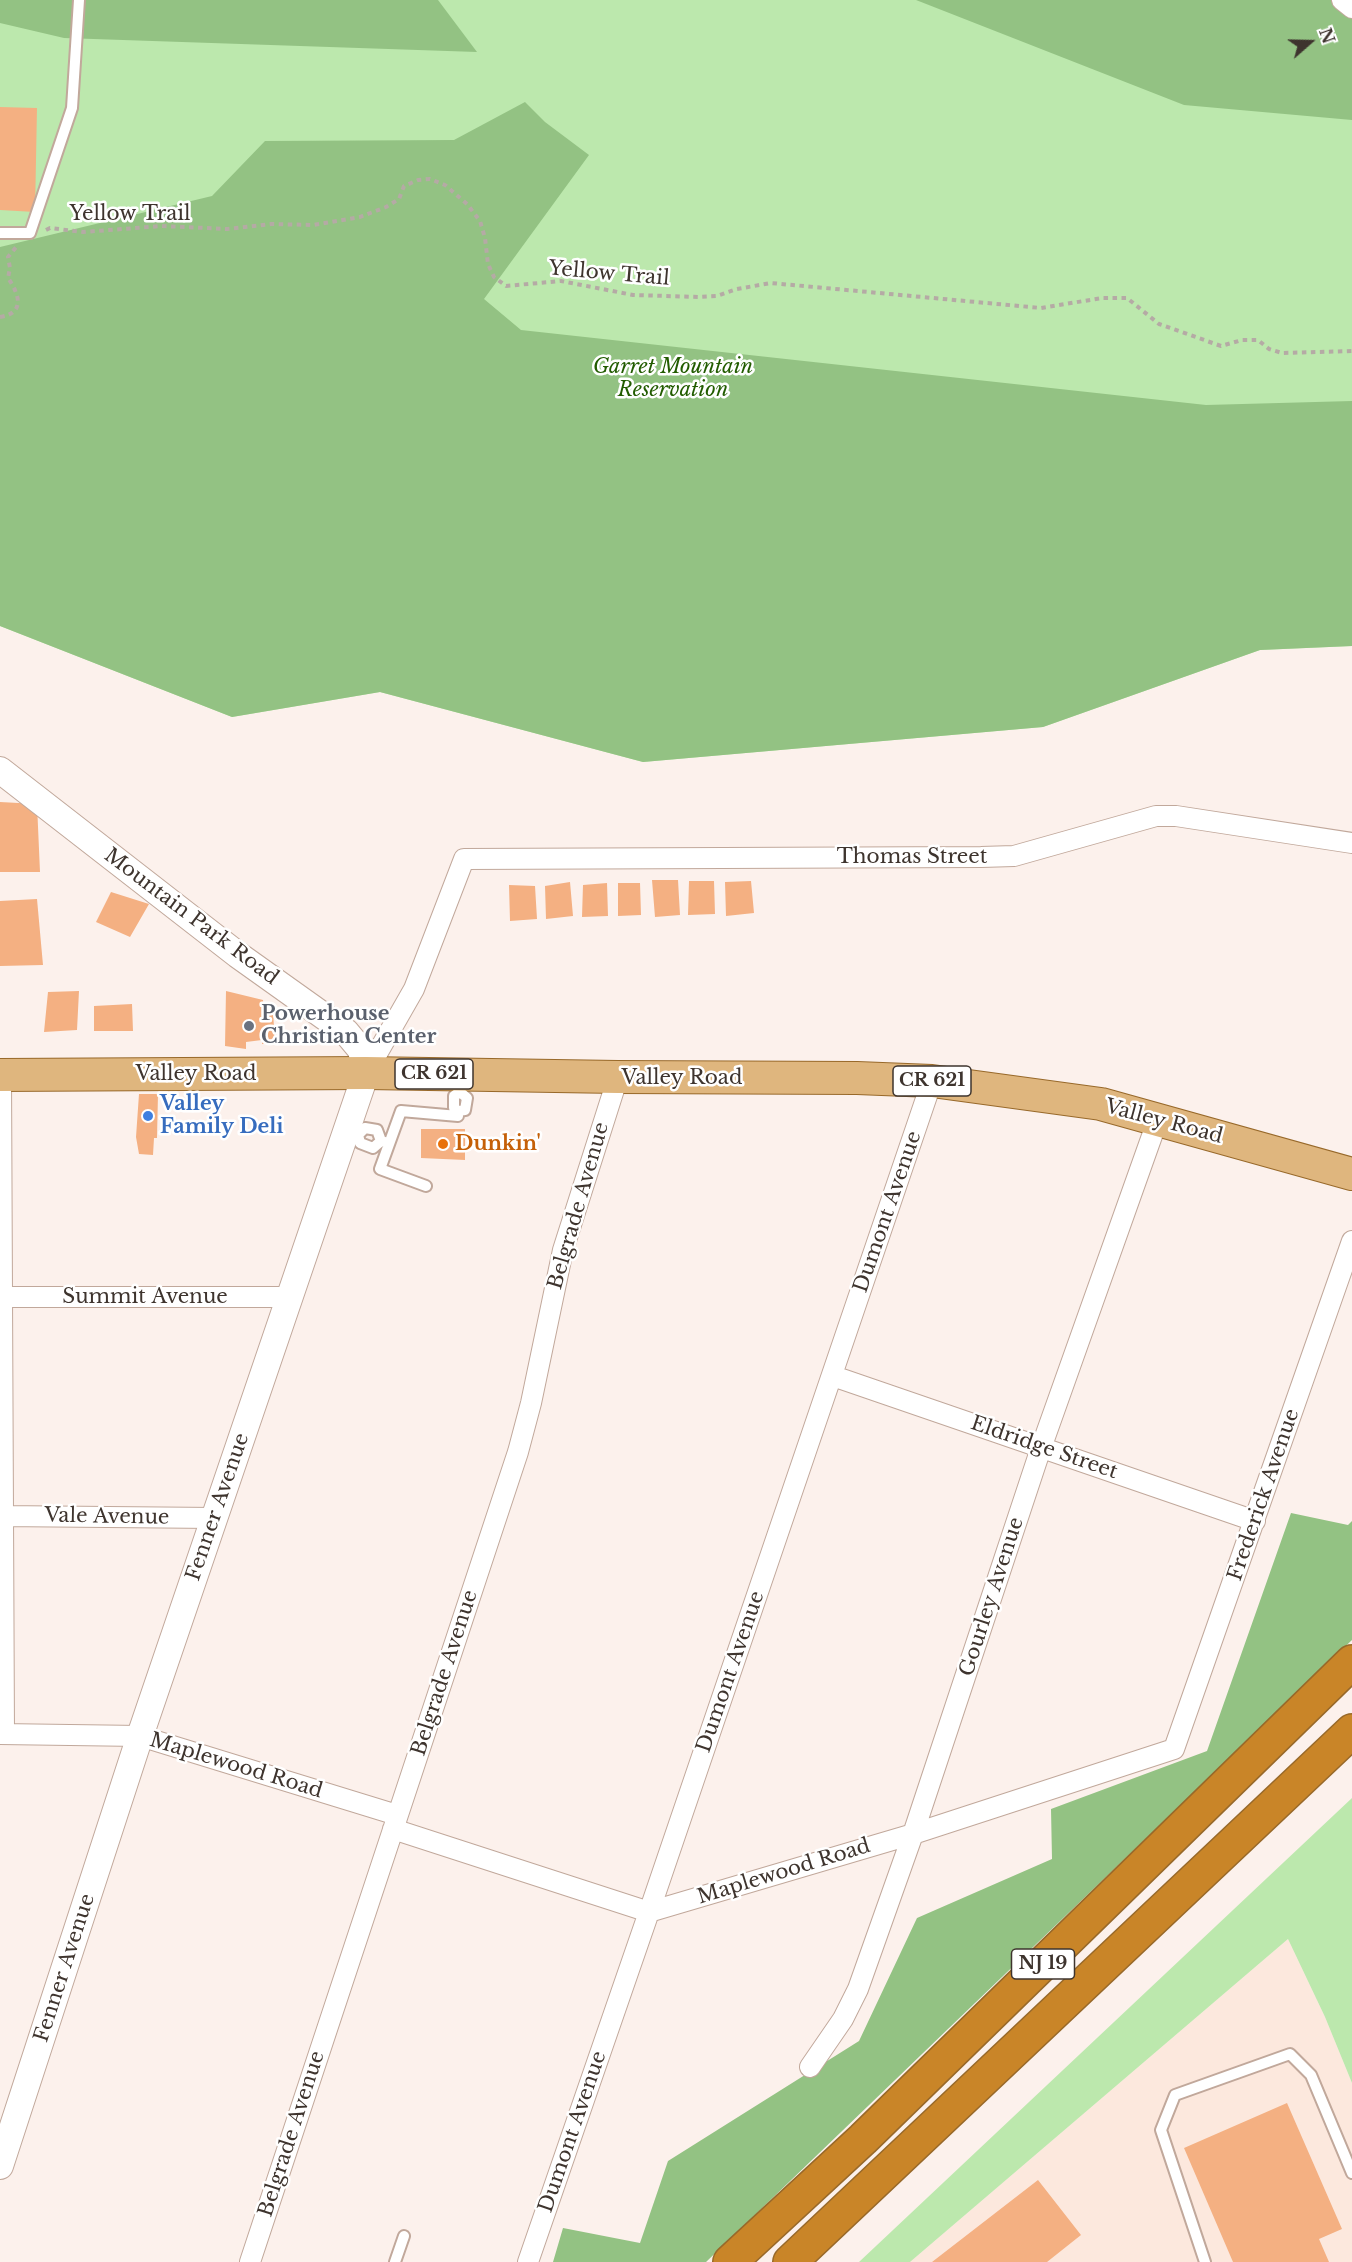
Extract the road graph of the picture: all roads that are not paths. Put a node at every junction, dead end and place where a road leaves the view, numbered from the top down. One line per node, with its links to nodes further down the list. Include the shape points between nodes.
1 (79, 0): 4 (lane, via 72,108 30,233)
2 (1342, 0): 3 (street)
3 (1352, 8)
4 (0, 233)
5 (0, 770): 8 (street, Mountain Park Road, via 238,956 346,1032 361,1050)
6 (1352, 843): 7 (street, Thomas Street, via 1156,816 1014,856)
7 (465, 859): 8 (street, Fenner Avenue, via 414,989)
8 (366, 1073): 9 (main road, Valley Road / CR 621); 12 (main road, Valley Road / CR 621); 14 (street, Fenner Avenue)
9 (1, 1075): 19 (street)
10 (618, 1077): 11 (main road, Valley Road / CR 621); 12 (main road, Valley Road / CR 621); 31 (street, Belgrade Avenue, via 563,1250 518,1452)
11 (932, 1081): 13 (main road, Valley Road / CR 621, via 1101,1104); 21 (street, Dumont Avenue)
12 (460, 1083): 15 (lane, via 467,1098 465,1110 458,1111 458,1116 401,1111)
13 (1158, 1119): 16 (main road, Valley Road / CR 621); 22 (street, Gourley Avenue)
14 (352, 1133): 15 (lane, via 360,1143 373,1148); 20 (street, Fenner Avenue)
15 (385, 1142): 17 (lane, via 380,1169)
16 (1352, 1174)
17 (426, 1186)
18 (1352, 1241): 25 (street, Frederick Avenue)
19 (1, 1297): 20 (street, Summit Avenue); 23 (street)
20 (290, 1297): 24 (street, Fenner Avenue)
21 (833, 1376): 22 (street, Eldridge Street); 33 (street, Dumont Avenue)
22 (1041, 1448): 25 (street, Eldridge Street); 32 (street, Gourley Avenue)
23 (2, 1516): 24 (street, Vale Avenue); 28 (street)
24 (214, 1518): 29 (street, Fenner Avenue)
25 (1255, 1521): 30 (street, Frederick Avenue)
26 (1352, 1662): 42 (highway, NJ 19, via 863,2139)
27 (1352, 1731): 43 (highway, NJ 19)
28 (2, 1734): 29 (street, Maplewood Road)
29 (140, 1736): 31 (street, Maplewood Road); 35 (street, Fenner Avenue)
30 (1174, 1749): 32 (street, Maplewood Road)
31 (395, 1822): 33 (street, Maplewood Road); 39 (street, Belgrade Avenue)
32 (913, 1834): 33 (street, Maplewood Road); 34 (street, Gourley Avenue, via 858,1989)
33 (649, 1912): 41 (street, Dumont Avenue)
34 (810, 2067)
35 (8, 2116): 36 (street, Fenner Avenue)
36 (0, 2166)
37 (1352, 2173): 44 (lane, via 1311,2075 1290,2054 1175,2096 1161,2130)
38 (404, 2236): 40 (lane)
39 (250, 2262)
40 (395, 2262)
41 (528, 2262)
42 (730, 2262)
43 (790, 2262)
44 (1205, 2262)

